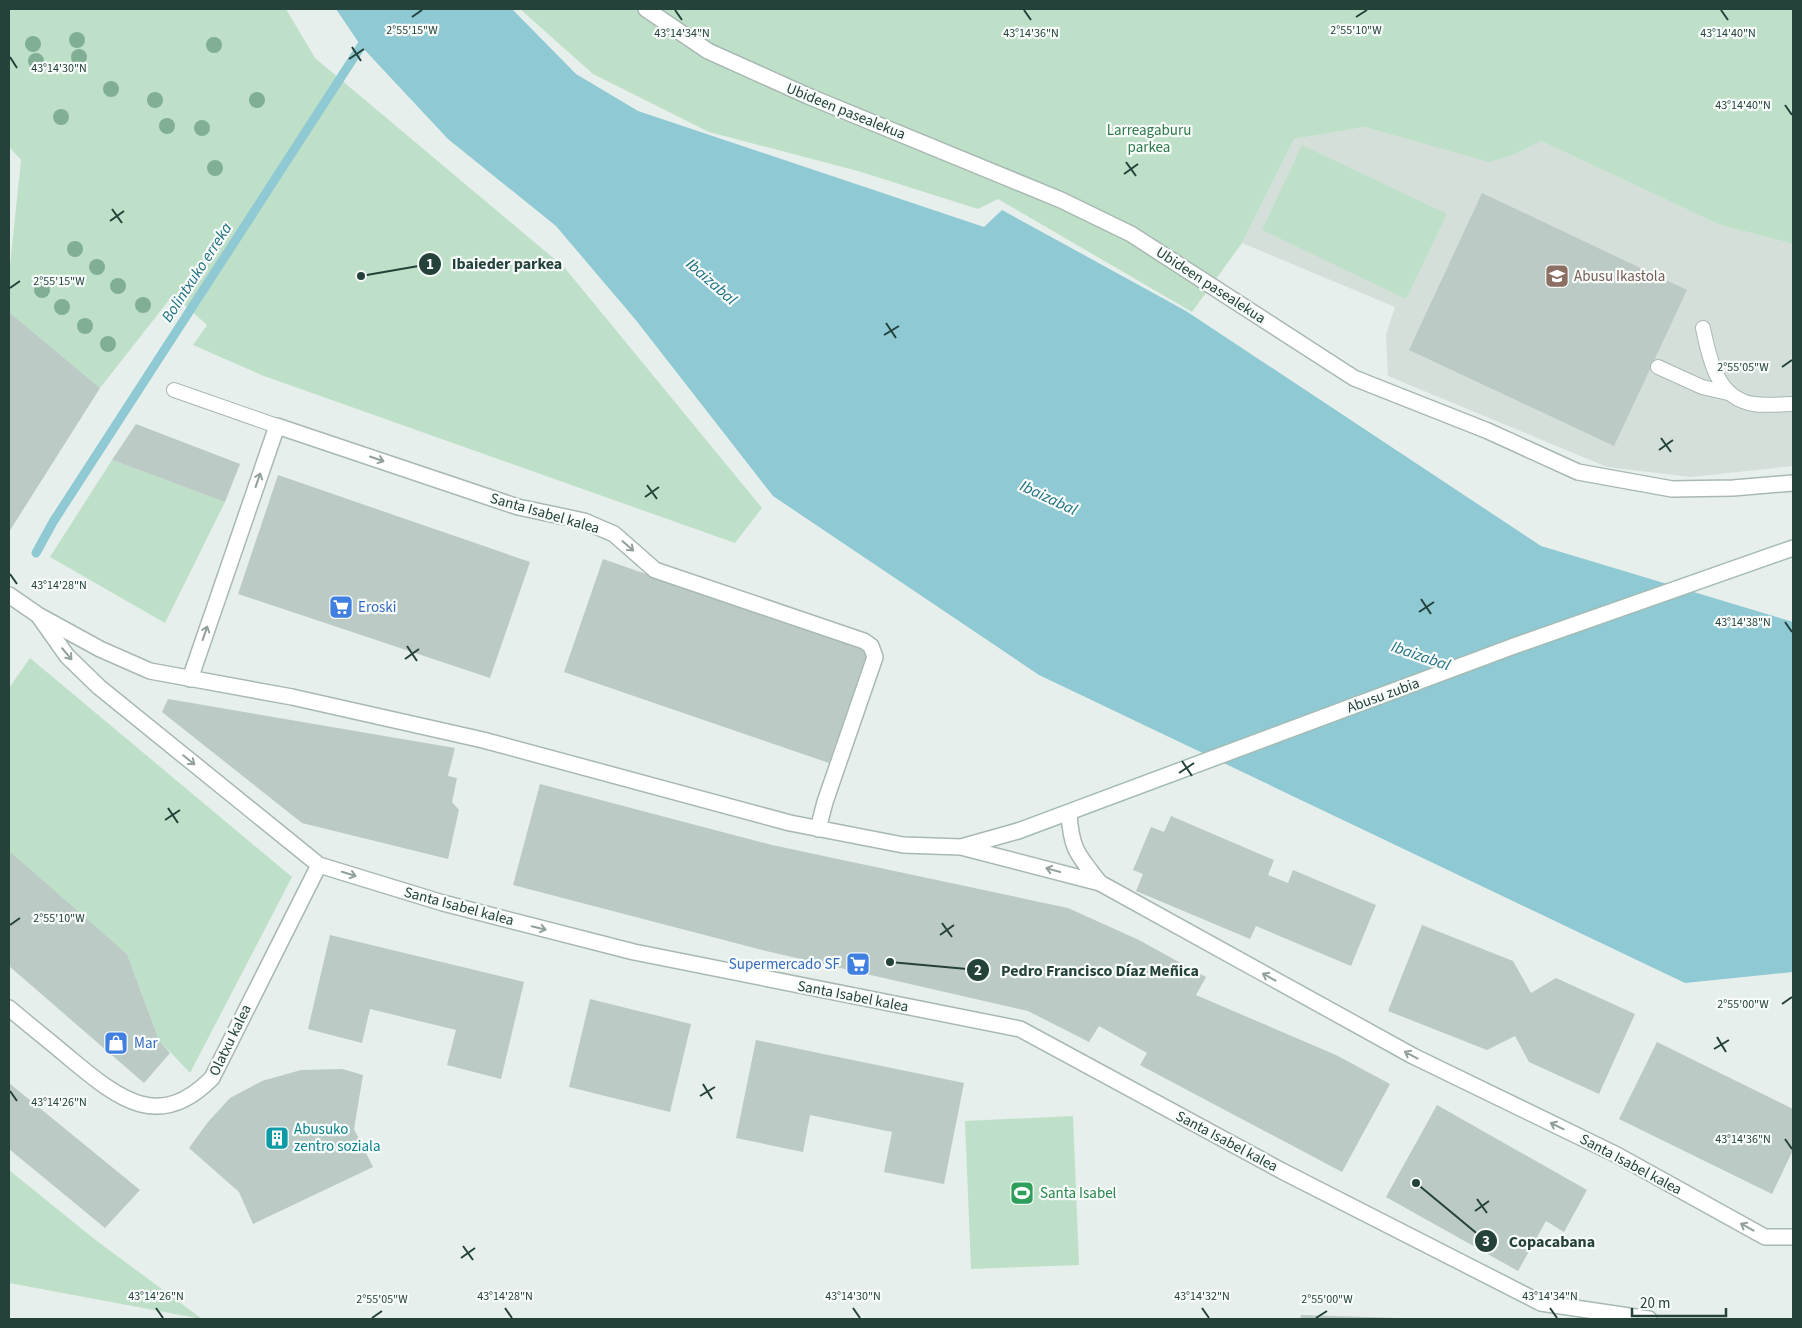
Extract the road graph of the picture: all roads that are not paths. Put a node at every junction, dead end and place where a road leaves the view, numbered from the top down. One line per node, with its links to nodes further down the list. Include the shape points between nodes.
1 (646, 9): 8 (street, Ubideen pasealekua, via 708,50 808,96 1061,200 1131,234 1354,378 1578,472 1672,489)
2 (1703, 328): 5 (lane, via 1710,364)
3 (1658, 367): 5 (lane, via 1702,387)
4 (174, 390): 7 (lane)
5 (1728, 393): 6 (lane, via 1752,404)
6 (1793, 404)
7 (277, 426): 12 (street, one-way to 7); 14 (street, Santa Isabel kalea, one-way to 14, via 518,507 584,521 614,534 655,570 871,646 875,657)
8 (1793, 483)
9 (1793, 548): 13 (street, Abusu zubia, via 1514,646)
10 (9, 595): 11 (street, Santa Isabel kalea)
11 (38, 615): 12 (street, Santa Isabel kalea, via 100,649 142,667); 16 (street, Santa Isabel kalea, one-way to 16, via 67,656 99,687)
12 (190, 679): 14 (street, Santa Isabel kalea, via 292,697 483,740)
13 (1069, 813): 15 (street, Santa Isabel kalea); 17 (street, via 1076,853)
14 (818, 829): 15 (street, Santa Isabel kalea, via 903,845)
15 (961, 847): 17 (street, one-way to 15)
16 (319, 865): 18 (street, Olatxu kalea, via 212,1078 176,1104 144,1105 109,1091); 20 (street, Santa Isabel kalea, one-way to 20, via 443,903 634,952 1020,1029 1282,1170 1541,1303)
17 (1100, 883): 19 (street, Santa Isabel kalea, one-way to 17, via 1765,1237 1617,1155 1414,1056)
18 (9, 1008)
19 (1793, 1237)
20 (1649, 1319)

